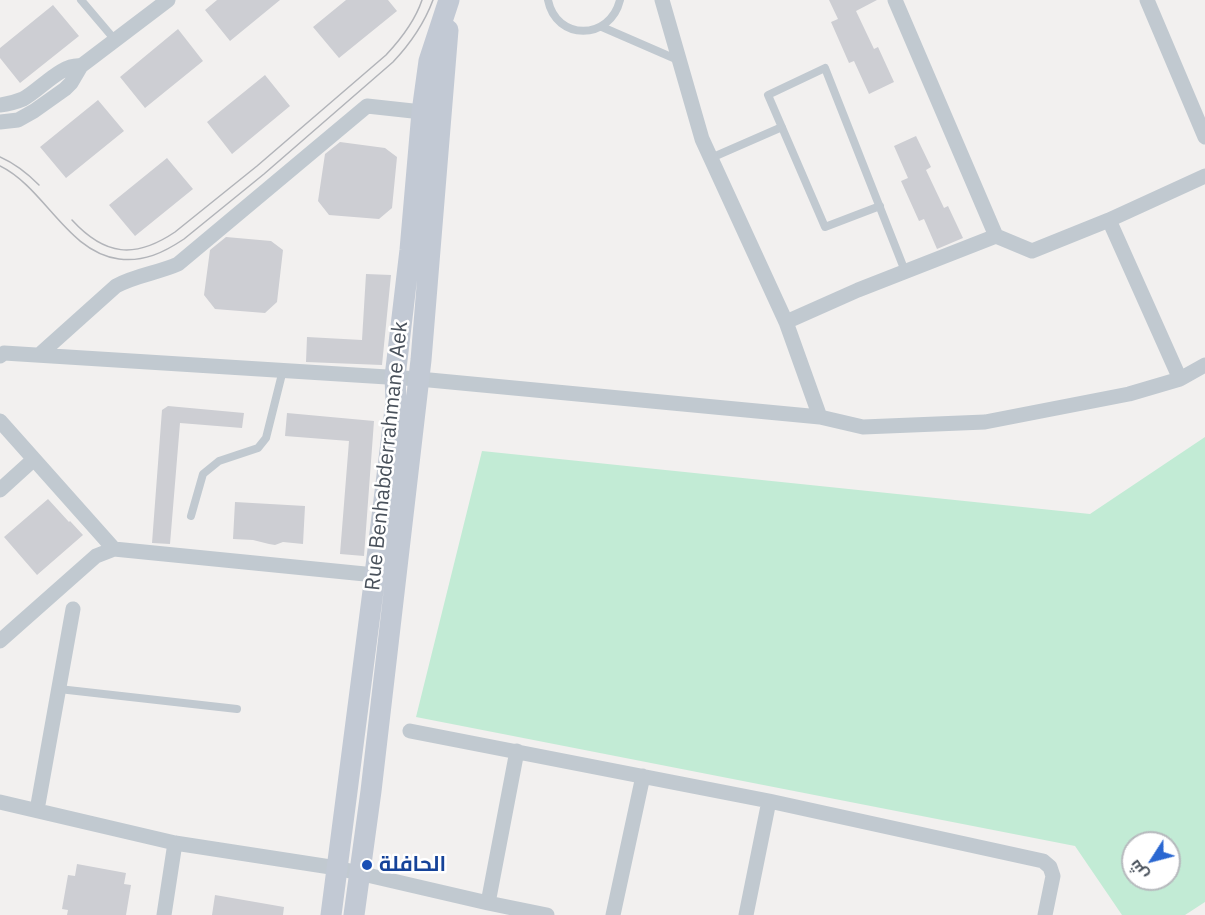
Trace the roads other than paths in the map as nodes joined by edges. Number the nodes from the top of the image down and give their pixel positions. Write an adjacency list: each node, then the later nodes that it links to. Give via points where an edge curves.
1 (81, 0): 10 (lane)
2 (168, 0): 10 (street)
3 (450, 0): 14 (main road, Rue Benhabderrahmane Aek, via 429,61); 30 (main road, Rue Benhabderrahmane Aek)
4 (548, 0): 9 (lane, via 556,18 566,26 578,31)
5 (620, 0): 9 (lane, via 612,19)
6 (662, 0): 11 (street)
7 (895, 0): 22 (street)
8 (1147, 0): 17 (street)
9 (602, 27): 11 (lane)
10 (115, 40): 12 (street)
11 (679, 60): 18 (street)
12 (81, 66): 13 (street, via 68,68 22,100); 15 (street, via 65,89 34,111 18,120)
13 (0, 105)
14 (422, 112): 25 (street, via 367,106 177,264 117,286); 29 (main road, Rue Benhabderrahmane Aek)
15 (0, 122)
16 (782, 126): 18 (lane); 20 (lane, via 825,227); 20 (lane, via 768,95 825,68)
17 (1205, 136)
18 (711, 158): 24 (street)
19 (1205, 176): 21 (street)
20 (880, 206): 23 (lane)
21 (1109, 220): 22 (street, via 1032,251); 31 (street)
22 (996, 236): 23 (street)
23 (905, 271): 24 (street)
24 (786, 322): 32 (street)
25 (39, 355): 26 (street); 28 (street)
26 (0, 356)
27 (1205, 365): 31 (street)
28 (283, 370): 29 (street); 36 (lane, via 266,438 258,448 219,460 203,474)
29 (395, 377): 30 (street); 38 (main road, Rue Benhabderrahmane Aek, via 396,401)
30 (419, 379): 32 (street); 51 (main road, Rue Benhabderrahmane Aek)
31 (1180, 379): 32 (street, via 1129,394 985,422 863,427)
32 (820, 417)
33 (0, 421): 34 (street)
34 (33, 460): 35 (street); 37 (street)
35 (0, 490)
36 (191, 516)
37 (114, 549): 38 (street); 40 (street, via 96,556)
38 (375, 575): 50 (main road, Rue Benhabderrahmane Aek)
39 (73, 609): 41 (street)
40 (0, 641)
41 (59, 689): 42 (lane); 48 (street)
42 (237, 709)
43 (410, 730): 44 (street)
44 (517, 751): 45 (street); 52 (street)
45 (643, 776): 46 (street); 57 (street)
46 (769, 801): 58 (street); 59 (street, via 1043,861 1053,876)
47 (0, 802): 48 (street)
48 (37, 810): 49 (street)
49 (176, 843): 50 (street); 53 (street)
50 (337, 868): 51 (street); 54 (main road, Rue Benhabderrahmane Aek)
51 (359, 874): 52 (street); 55 (main road, Rue Benhabderrahmane Aek)
52 (488, 903): 56 (street)
53 (164, 915)
54 (331, 915)
55 (354, 915)
56 (547, 915)
57 (614, 915)
58 (746, 915)
59 (1046, 915)

